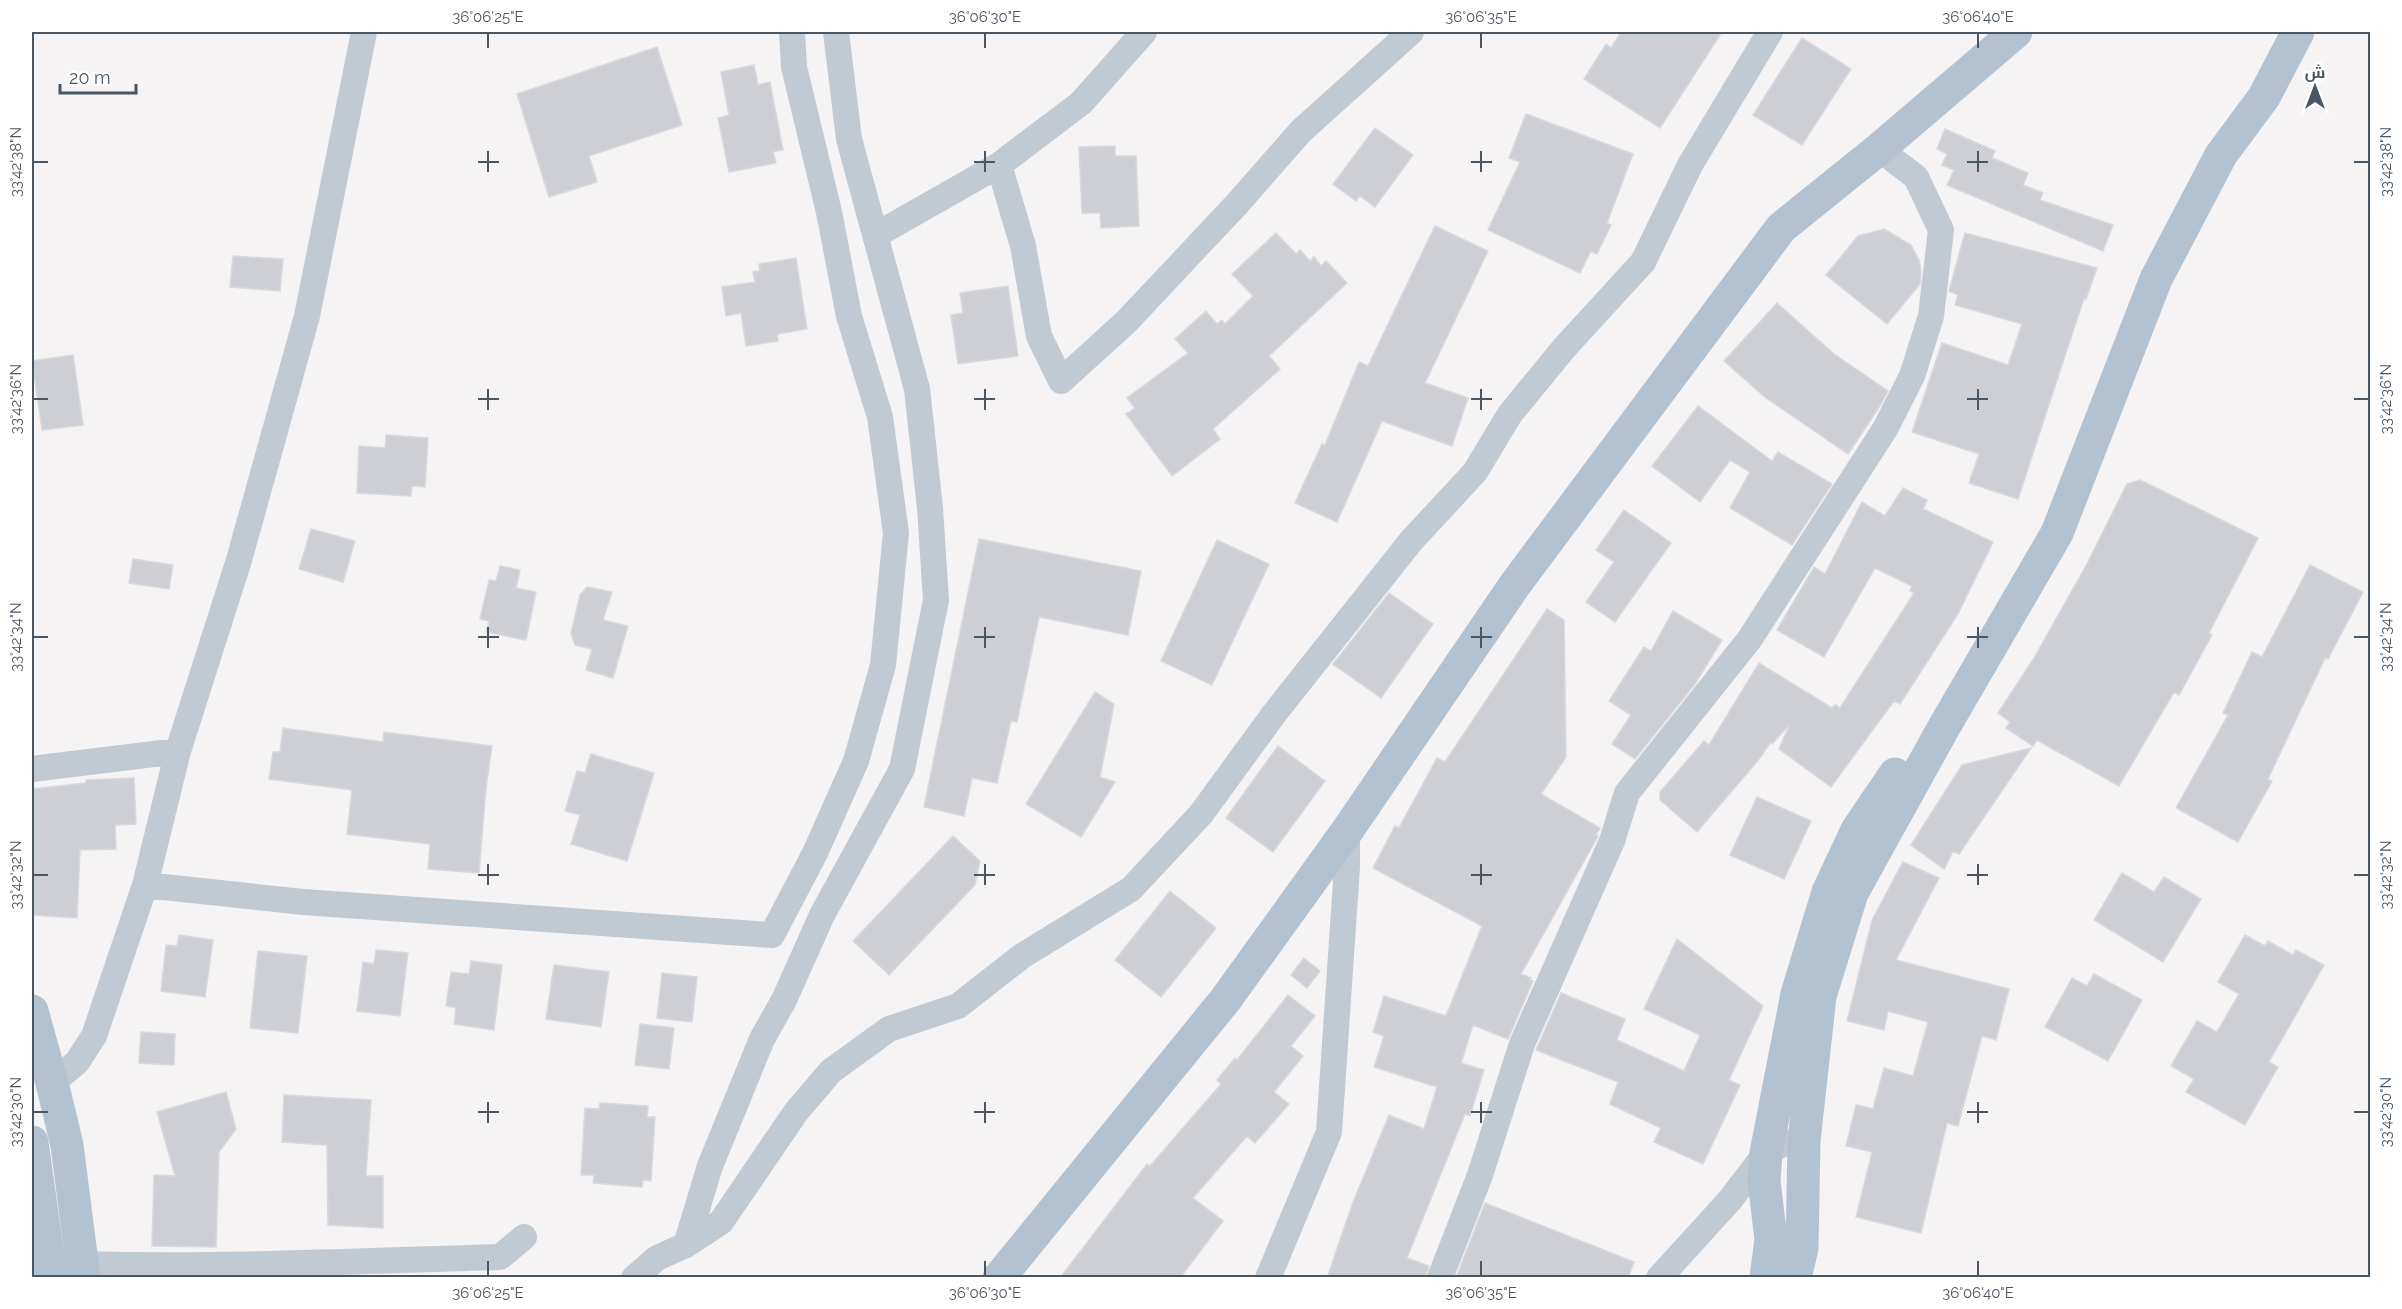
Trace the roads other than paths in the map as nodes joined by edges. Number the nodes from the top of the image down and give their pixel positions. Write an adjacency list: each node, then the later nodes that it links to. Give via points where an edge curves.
1 (364, 32): 13 (street, via 307,316 239,560)
2 (792, 32): 16 (street, via 794,67 849,316 880,417 896,533 883,665 856,761 772,935 303,902)
3 (836, 32): 11 (street, via 849,139)
4 (1144, 32): 10 (street, via 1081,104)
5 (1411, 32): 10 (street, via 1301,131 1126,322 1061,381 1039,336 1023,246)
6 (1770, 32): 27 (street, via 1690,165 1642,262 1510,414 1474,472 1410,542 1274,714 1201,814 1131,889 1022,956 958,1006 889,1029 831,1071 796,1112 721,1222)
7 (2016, 32): 9 (main road)
8 (2298, 32): 12 (main road, via 2264,97 2221,155 2156,279 2056,532)
9 (1879, 149): 15 (main road, via 1781,228 1514,586); 33 (street, via 1916,177 1941,230 1931,316 1912,376 1885,429 1749,640 1627,794 1612,841 1522,1044)
10 (999, 165): 11 (street)
11 (876, 235): 27 (street, via 917,389 936,600 902,769 822,915 762,1039 710,1166)
12 (1988, 651): 19 (main road, via 1852,893 1820,996); 22 (main road, via 1951,693 1857,830 1828,892 1797,994)
13 (178, 751): 14 (street); 16 (street)
14 (32, 768)
15 (1347, 831): 31 (main road, via 1226,999); 32 (street, via 1329,1132)
16 (145, 885): 18 (street, via 94,1036 77,1062)
17 (32, 1011): 18 (main road)
18 (52, 1083): 20 (main road)
19 (1804, 1141): 22 (street, via 1785,1143); 23 (main road)
20 (67, 1145): 21 (street); 28 (main road)
21 (32, 1148): 29 (main road)
22 (1766, 1153): 24 (street); 25 (main road)
23 (1804, 1196): 25 (street); 36 (main road, via 1802,1248)
24 (1730, 1200): 25 (street); 34 (street)
25 (1767, 1202): 35 (main road, via 1770,1239)
26 (524, 1238): 28 (street, via 500,1257 134,1265)
27 (686, 1245): 30 (street, via 657,1258)
28 (83, 1271)
29 (51, 1278)
30 (634, 1278)
31 (999, 1278)
32 (1268, 1278)
33 (1440, 1278)
34 (1659, 1278)
35 (1766, 1278)
36 (1795, 1278)

